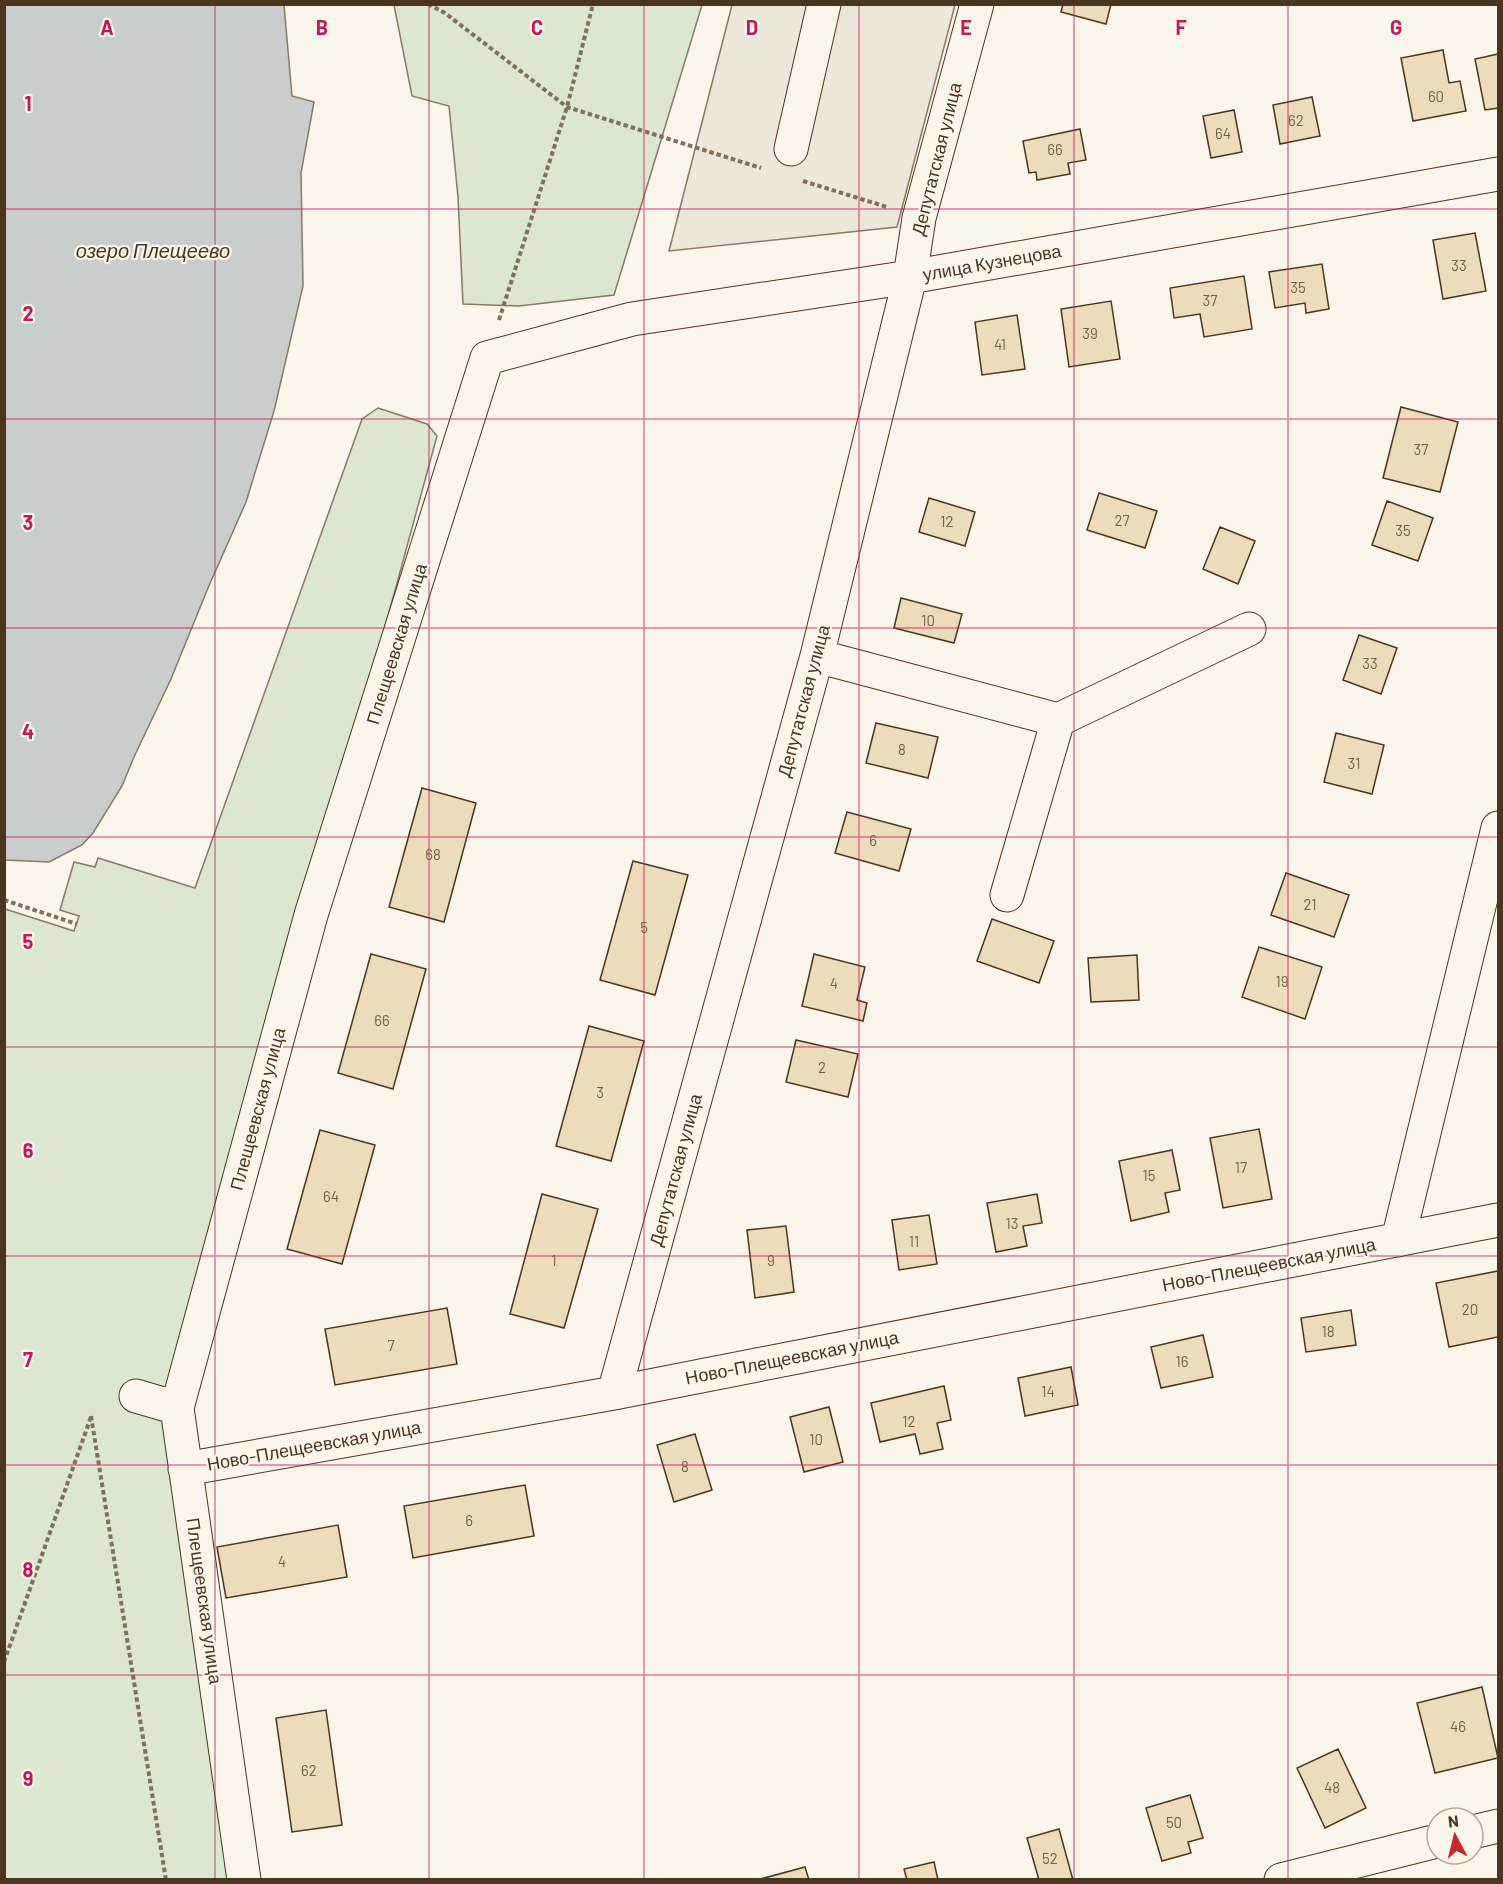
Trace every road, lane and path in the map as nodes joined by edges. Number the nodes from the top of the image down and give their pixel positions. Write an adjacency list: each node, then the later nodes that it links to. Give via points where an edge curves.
1 (428, 4): 5 (path)
2 (593, 4): 5 (path)
3 (824, 4): 6 (street)
4 (977, 4): 8 (street, Депутатская улица)
5 (567, 107): 6 (path); 10 (path)
6 (785, 166): 8 (path)
7 (1498, 174): 9 (street, улица Кузнецова)
8 (919, 218): 9 (street, Депутатская улица)
9 (910, 277): 10 (street, улица Кузнецова, via 632,319); 12 (street, Депутатская улица)
10 (487, 358): 22 (street, Плещеевская улица, via 311,915)
11 (1249, 629): 13 (street)
12 (817, 656): 13 (street); 20 (street, Депутатская улица)
13 (1058, 720): 15 (street)
14 (1498, 828): 19 (street, Ново-Плещеевская улица)
15 (1007, 895)
16 (4, 900): 17 (path)
17 (76, 924)
18 (1498, 1220): 19 (street, Ново-Плещеевская улица)
19 (1398, 1240): 20 (street, Ново-Плещеевская улица)
20 (614, 1393): 23 (street, Ново-Плещеевская улица)
21 (136, 1396): 22 (street)
22 (177, 1408): 23 (street, Плещеевская улица)
23 (185, 1469): 27 (street, Плещеевская улица)
24 (4, 1662): 26 (path, via 91,1416)
25 (1425, 1844): 28 (street)
26 (166, 1880)
27 (244, 1880)
28 (1281, 1880)

